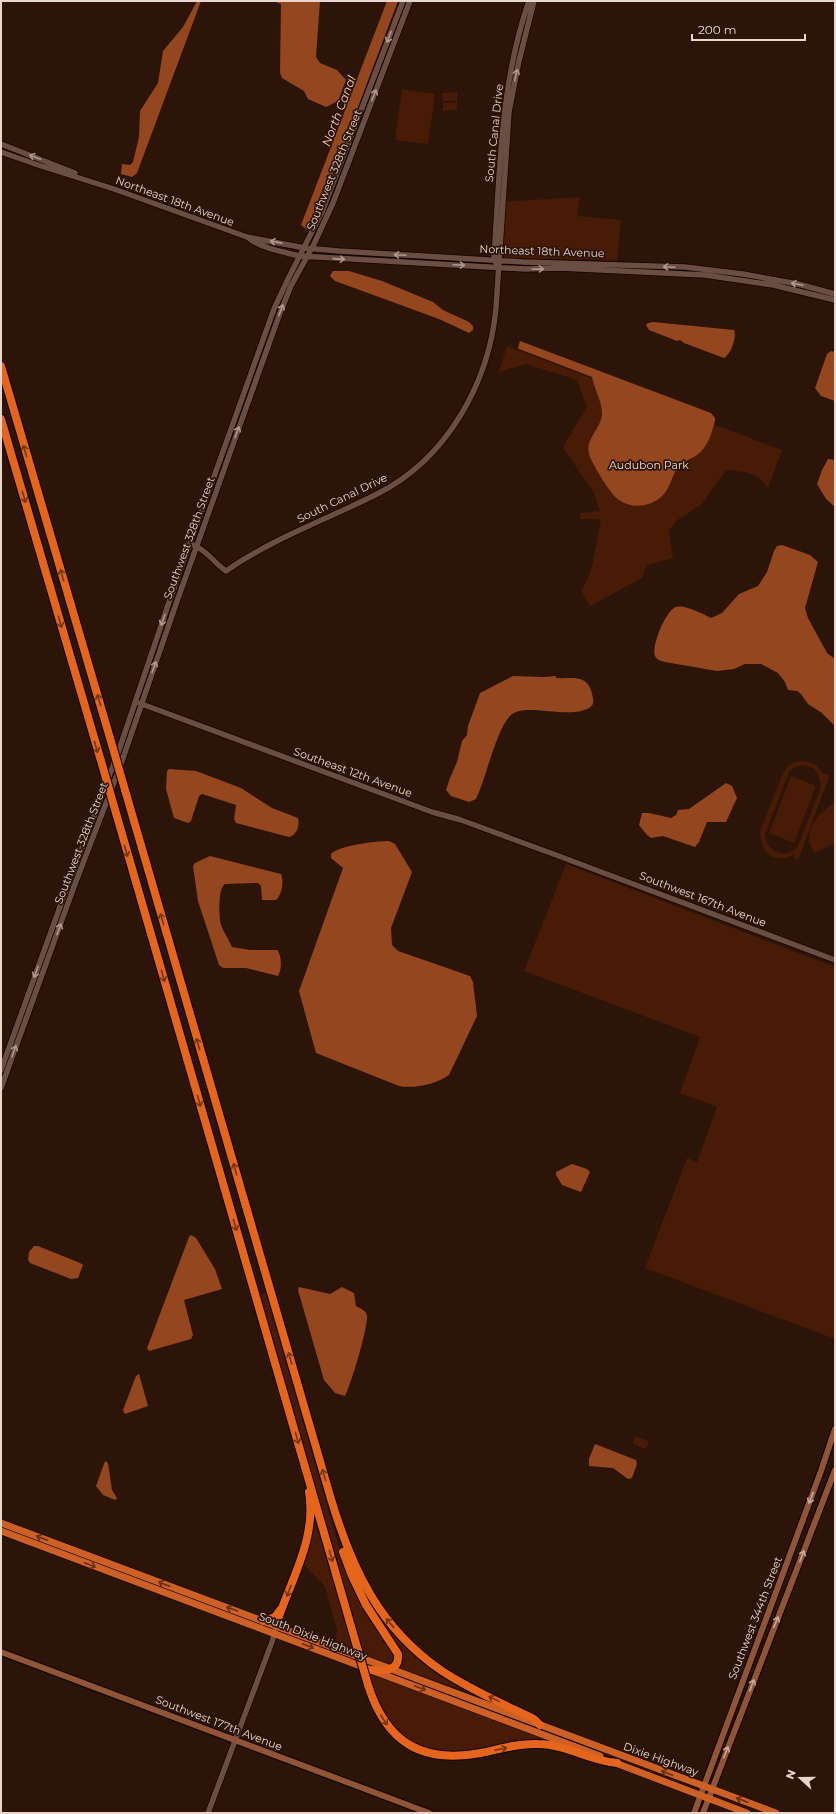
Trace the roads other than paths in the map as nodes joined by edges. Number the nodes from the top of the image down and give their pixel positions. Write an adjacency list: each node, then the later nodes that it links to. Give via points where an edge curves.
1 (403, 1): 5 (street, Southwest 328th Street, one-way to 5)
2 (410, 1): 7 (street, Southwest 328th Street, one-way to 2)
3 (529, 1): 19 (street, South Canal Drive, via 504,108)
4 (534, 1): 19 (street, South Canal Drive, one-way to 4, via 509,112)
5 (350, 142): 7 (street); 12 (street, Southwest 328th Street)
6 (1, 144): 9 (street, Northeast 18th Avenue, one-way to 6)
7 (354, 147): 13 (street, Southwest 328th Street, via 333,203)
8 (1, 152): 9 (street, Northeast 18th Avenue)
9 (97, 183): 10 (street, Northeast 18th Avenue)
10 (247, 237): 11 (street, Northeast 18th Avenue, one-way to 10); 14 (street, Northeast 18th Avenue)
11 (289, 244): 12 (street, Northeast 18th Avenue); 14 (street)
12 (305, 248): 13 (street, Northeast 18th Avenue); 16 (street, Southwest 328th Street)
13 (312, 248): 15 (street, Northeast 18th Avenue); 17 (street, Southwest 328th Street)
14 (287, 253): 16 (street, Northeast 18th Avenue)
15 (374, 253): 18 (street, Northeast 18th Avenue, one-way to 15); 20 (street)
16 (300, 256): 17 (street, Northeast 18th Avenue); 27 (street, Southwest 328th Street, via 274,309)
17 (307, 256): 20 (street, Northeast 18th Avenue, one-way to 20); 27 (street, Southwest 328th Street, one-way to 17, via 280,313)
18 (427, 256): 19 (street, Northeast 18th Avenue); 21 (street)
19 (497, 260): 22 (street, South Canal Drive); 23 (street, Northeast 18th Avenue, one-way to 19, via 743,274 685,268)
20 (382, 262): 21 (street, Northeast 18th Avenue)
21 (420, 264): 22 (street, Northeast 18th Avenue, one-way to 22)
22 (499, 268): 24 (street, Northeast 18th Avenue, one-way to 24, via 672,273 741,279); 27 (street, South Canal Drive, via 495,325 476,387 451,429 432,452 410,472 381,492 273,542 226,571 205,550)
23 (835, 294)
24 (835, 300)
25 (1, 366): 36 (highway, one-way to 25, bridge)
26 (1, 419): 35 (highway, one-way to 35, bridge)
27 (193, 545): 28 (street, Southwest 328th Street)
28 (139, 703): 29 (street, Southeast 12th Avenue, via 432,812); 31 (street, Southwest 328th Street, one-way to 31); 32 (street, Southwest 328th Street, one-way to 28, via 120,767)
29 (564, 858): 30 (street, Southwest 167th Avenue)
30 (835, 960)
31 (1, 1070)
32 (1, 1088)
33 (835, 1429): 43 (main road, Southwest 344th Street, one-way to 43)
34 (835, 1470): 44 (main road, Southwest 344th Street, one-way to 34)
35 (308, 1477): 39 (highway, one-way to 39, via 311,1510 308,1537); 49 (highway, one-way to 49, bridge, via 368,1684 377,1709 393,1732 426,1753 446,1756 538,1744 556,1746)
36 (335, 1513): 45 (highway, via 338,1536 354,1581 397,1651 398,1661); 47 (highway, one-way to 36, via 534,1718 484,1695 448,1674 404,1639 381,1613 366,1589 348,1552)
37 (1, 1523): 40 (highway, South Dixie Highway, one-way to 37)
38 (1, 1531): 41 (highway, South Dixie Highway, one-way to 41)
39 (283, 1606): 40 (highway, via 275,1617); 41 (highway)
40 (264, 1621): 41 (highway, South Dixie Highway)
41 (275, 1629): 45 (highway, South Dixie Highway); 46 (highway, South Dixie Highway, one-way to 46); 48 (street)
42 (1, 1652): 48 (main road, Southwest 177th Avenue)
43 (752, 1655): 44 (main road); 50 (main road, Southwest 344th Street)
44 (762, 1658): 51 (main road, Southwest 344th Street, one-way to 44)
45 (391, 1669): 46 (highway); 47 (highway, South Dixie Highway)
46 (370, 1670): 49 (highway, South Dixie Highway, one-way to 49)
47 (540, 1725): 50 (highway, Dixie Highway, one-way to 47)
48 (235, 1740): 54 (street); 55 (main road, Southwest 177th Avenue)
49 (617, 1763): 52 (highway, Dixie Highway)
50 (704, 1786): 51 (highway, Dixie Highway); 52 (main road, Southwest 344th Street)
51 (712, 1789): 53 (main road, Southwest 344th Street); 59 (highway, Dixie Highway, one-way to 51)
52 (700, 1796): 53 (highway, Dixie Highway); 56 (main road, Southwest 344th Street)
53 (709, 1798): 57 (main road, Southwest 344th Street); 58 (highway, Dixie Highway)
54 (208, 1813)
55 (429, 1813)
56 (694, 1813)
57 (703, 1813)
58 (748, 1813)
59 (776, 1813)

